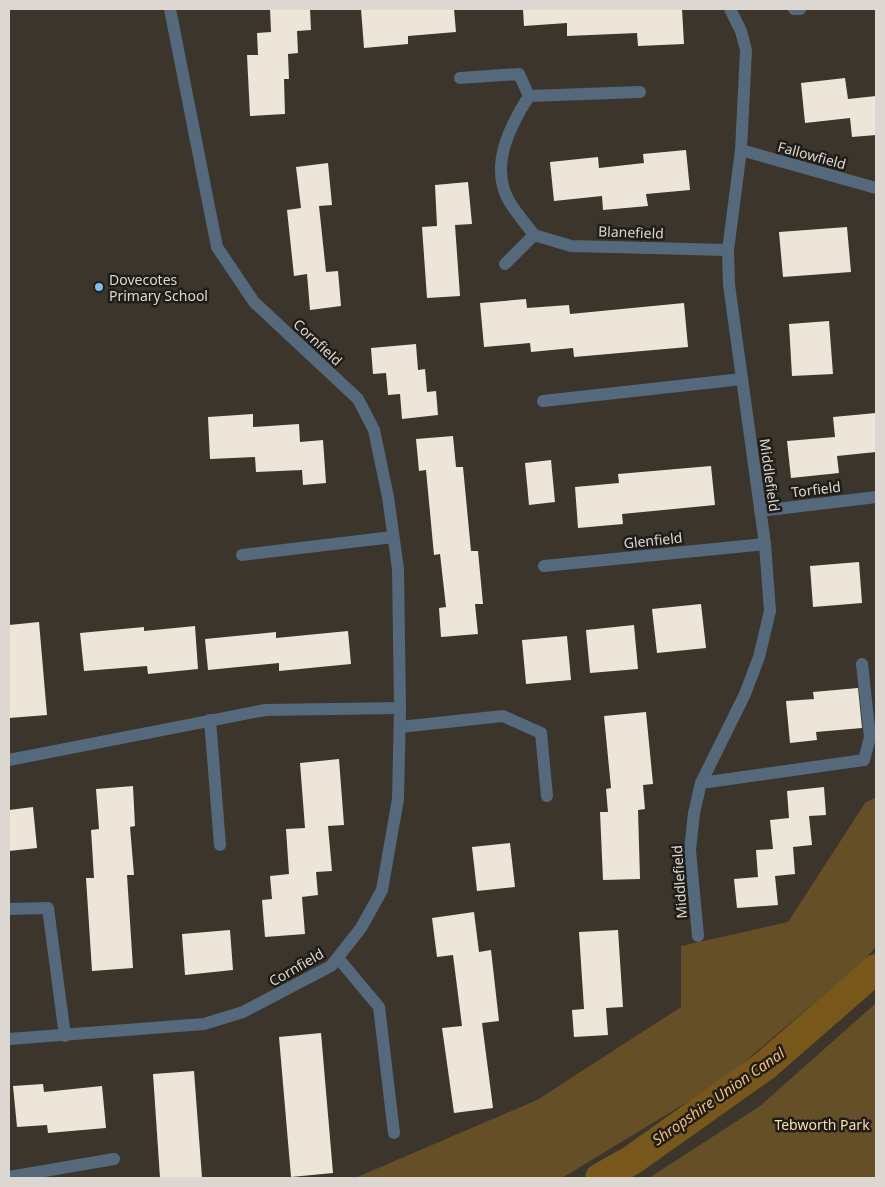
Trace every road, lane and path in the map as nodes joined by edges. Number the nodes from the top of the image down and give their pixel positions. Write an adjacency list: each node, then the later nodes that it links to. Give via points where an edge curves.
1 (170, 9): 15 (street, Cornfield, via 217,247 254,302 358,399 374,430)
2 (730, 9): 6 (street, Middlefield, via 746,50)
3 (460, 78): 5 (street, via 519,74)
4 (640, 92): 5 (street)
5 (529, 96): 8 (street, via 512,124 502,155 502,180 508,200)
6 (741, 150): 7 (street, Fallowfield); 9 (street, Middlefield)
7 (876, 188)
8 (534, 235): 9 (street, Blanefield, via 571,246); 10 (street)
9 (728, 250): 11 (street, Middlefield, via 729,286)
10 (505, 264)
11 (742, 379): 12 (street); 14 (street, Middlefield)
12 (543, 402)
13 (876, 497): 14 (street, Torfield)
14 (760, 511): 16 (street, Middlefield)
15 (393, 537): 17 (street); 20 (street, Cornfield, via 398,569)
16 (765, 544): 18 (street, Glenfield); 24 (street, Middlefield, via 770,611 759,657 745,694)
17 (242, 555)
18 (544, 566)
19 (862, 664): 24 (street, via 870,737 864,760)
20 (400, 708): 21 (street, via 265,710); 22 (street, Cornfield)
21 (210, 720): 23 (street); 26 (street)
22 (400, 728): 25 (street, via 503,716 541,734); 29 (street, Cornfield, via 398,799 382,890 361,928)
23 (9, 760)
24 (701, 783): 28 (street, Middlefield, via 690,850)
25 (547, 796)
26 (220, 845)
27 (9, 909): 30 (street, via 48,908)
28 (698, 936)
29 (338, 958): 30 (street, Cornfield, via 331,966 292,988 243,1012 204,1024); 32 (street, via 379,1007)
30 (65, 1036): 31 (street, Cornfield)
31 (9, 1040)
32 (394, 1133)
33 (114, 1159): 34 (street)
34 (9, 1177)

